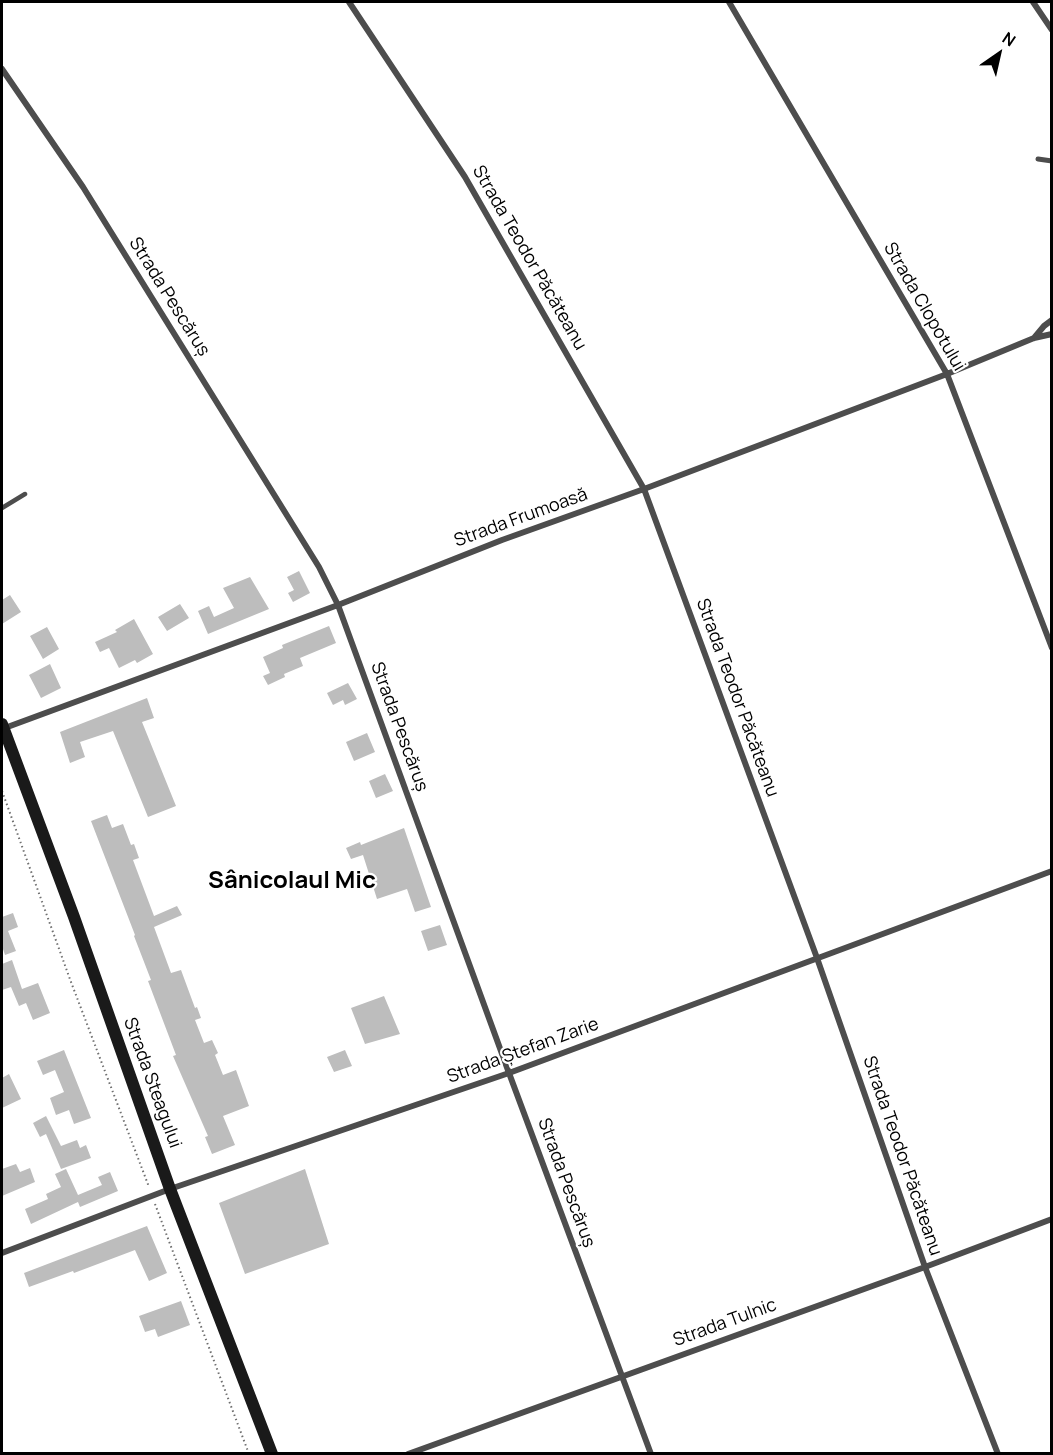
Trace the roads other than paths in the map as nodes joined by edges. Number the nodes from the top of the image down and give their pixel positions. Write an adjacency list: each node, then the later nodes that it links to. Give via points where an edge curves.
1 (349, 2): 12 (street, Strada Teodor Păcăteanu, via 465,177)
2 (729, 2): 11 (street, Strada Clopotului)
3 (1033, 2): 4 (street)
4 (1052, 30)
5 (2, 69): 15 (street, Strada Pescăruș, via 83,187 319,567)
6 (1038, 159): 7 (street)
7 (1052, 161)
8 (1052, 320): 10 (street)
9 (1052, 334): 10 (street, Strada Frumoasă)
10 (1034, 338): 11 (street, Strada Frumoasă)
11 (947, 374): 12 (street, Strada Frumoasă); 16 (street, Strada Clopotului)
12 (644, 489): 15 (street, Strada Frumoasă); 19 (street, Strada Teodor Păcăteanu)
13 (25, 494): 14 (lane)
14 (2, 508)
15 (338, 605): 17 (street, Strada Frumoasă); 20 (street, Strada Pescăruș)
16 (1052, 648)
17 (2, 727): 21 (main road, Strada Steagului)
18 (1052, 871): 19 (street, Strada Ștefan Zarie)
19 (817, 958): 20 (street, Strada Ștefan Zarie); 24 (street, Strada Teodor Păcăteanu)
20 (509, 1073): 21 (street, Strada Ștefan Zarie); 25 (street, Strada Pescăruș)
21 (170, 1190): 23 (street, Strada Ștefan Zarie); 26 (main road, Strada Steagului)
22 (1052, 1219): 24 (street, Strada Tulnic)
23 (2, 1253)
24 (926, 1266): 25 (street, Strada Tulnic); 29 (street, Strada Teodor Păcăteanu)
25 (622, 1376): 27 (street, Strada Tulnic); 28 (street, Strada Pescăruș)
26 (272, 1454)
27 (408, 1454)
28 (651, 1454)
29 (998, 1454)

